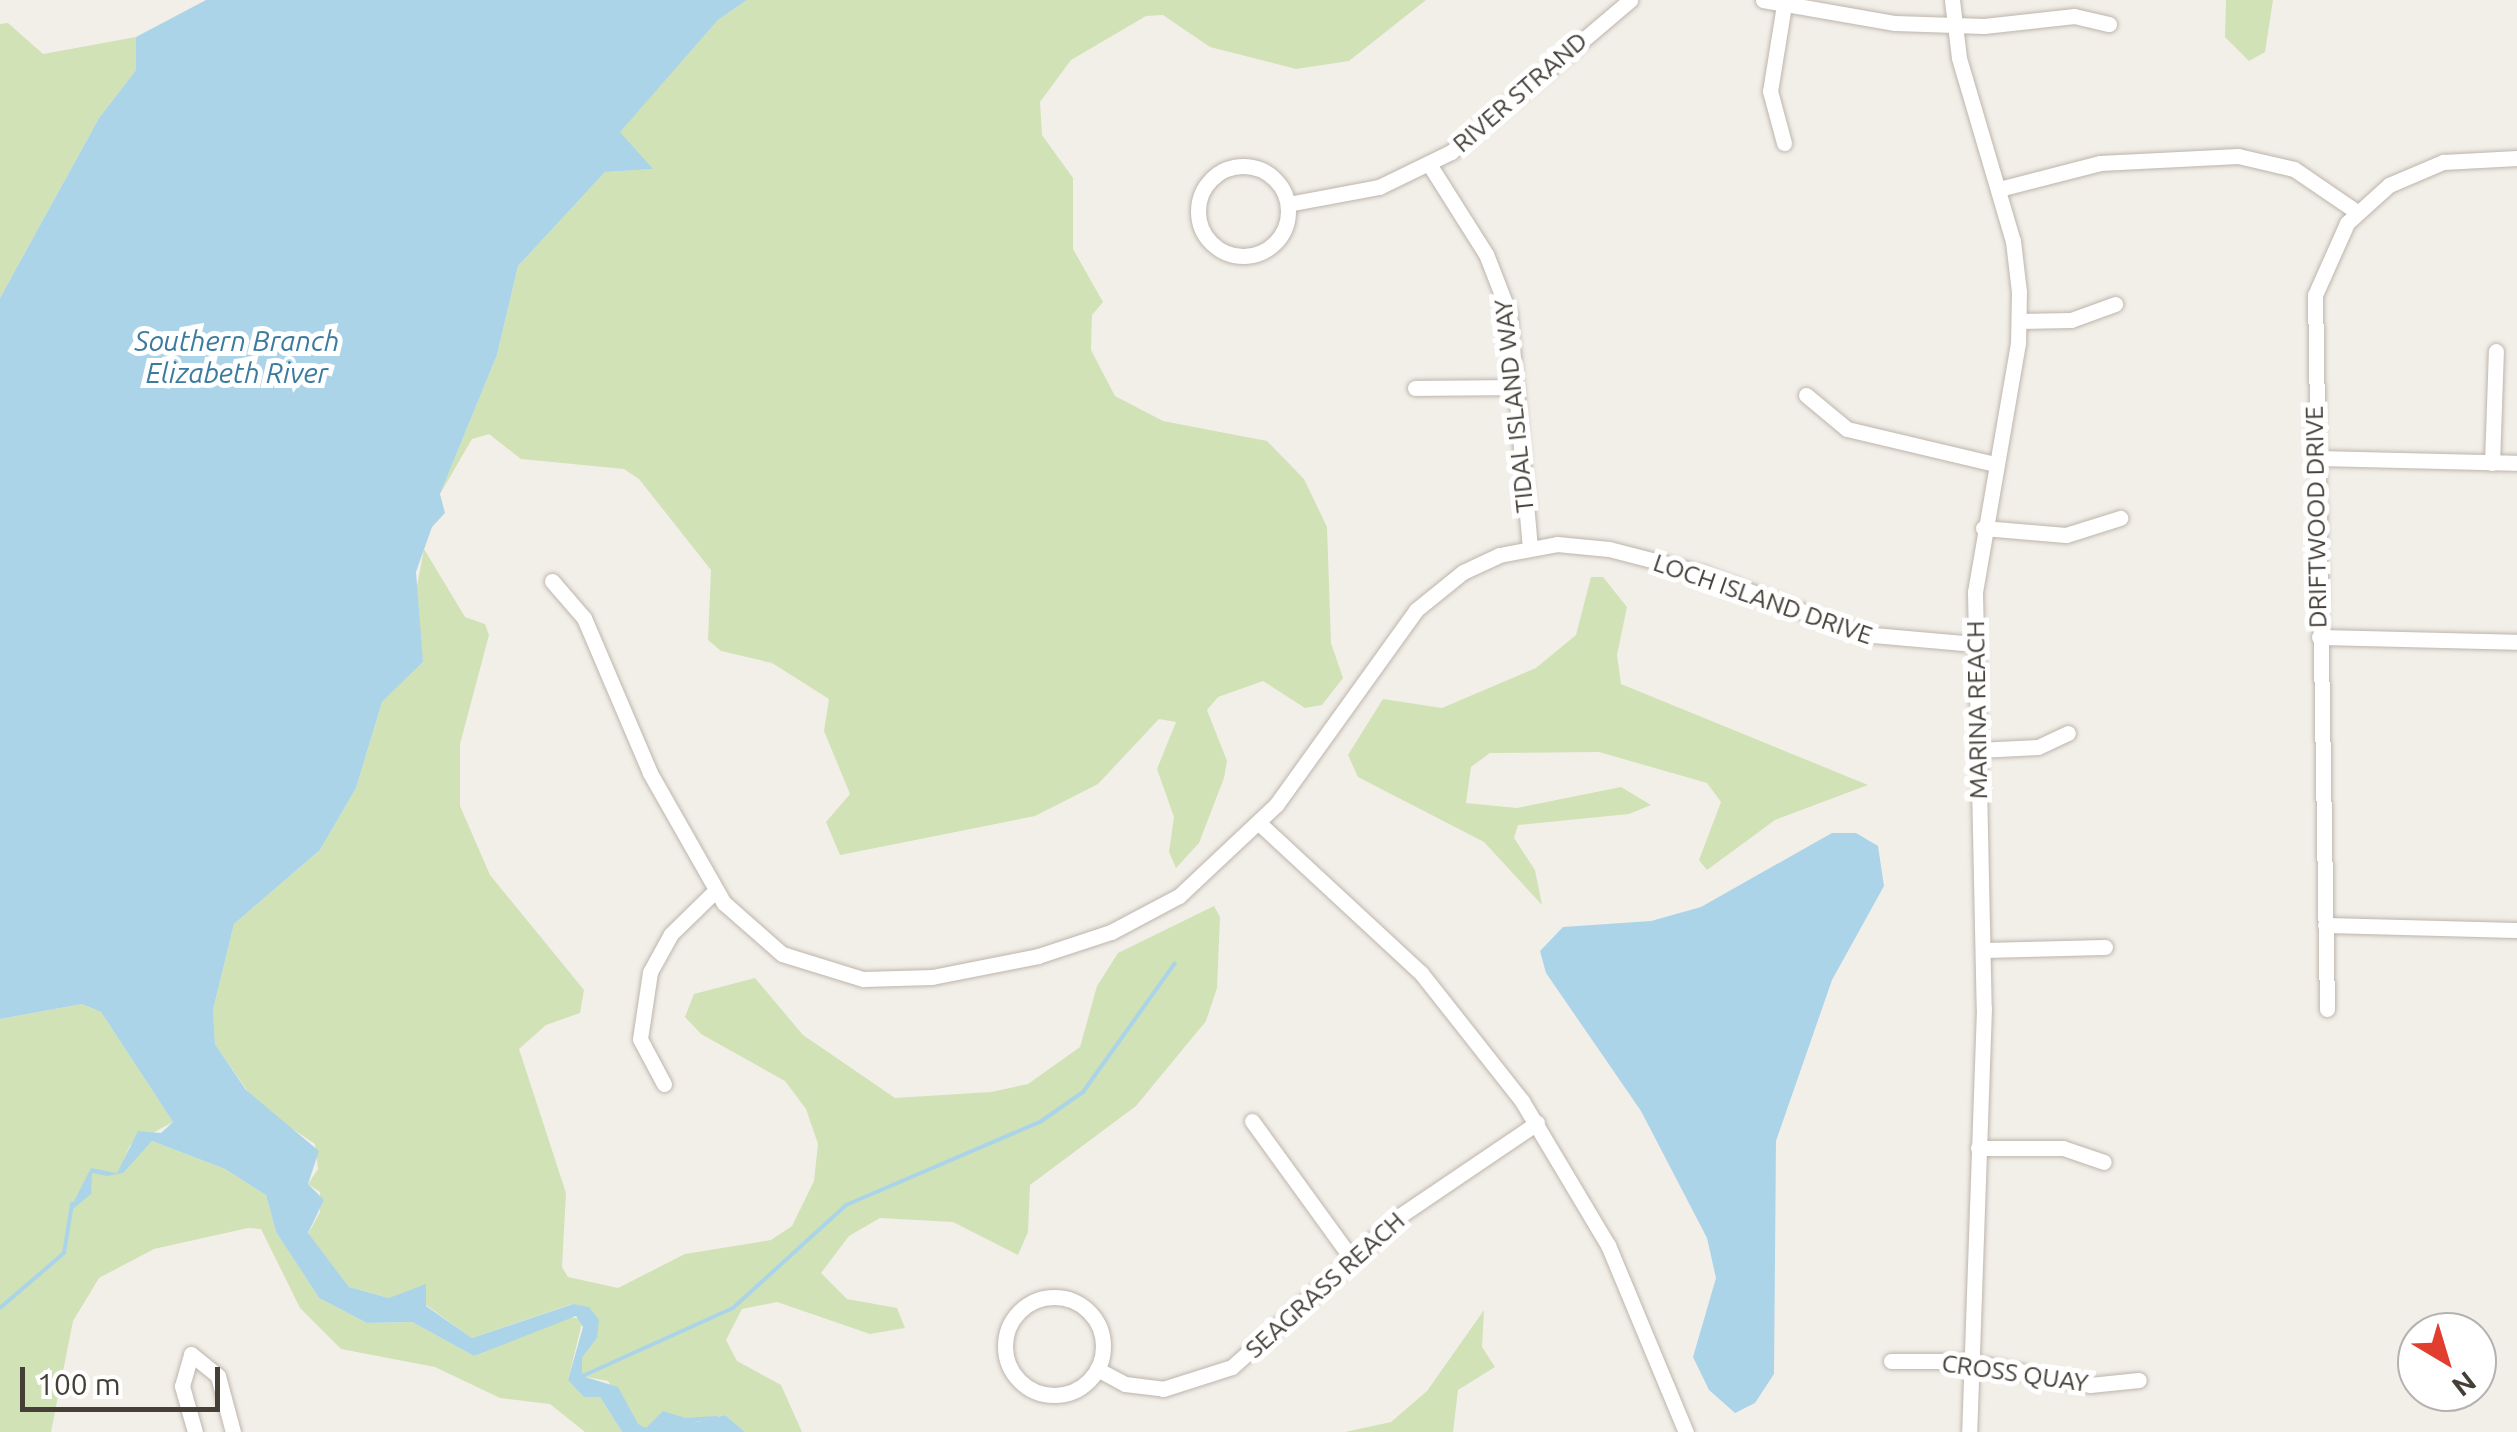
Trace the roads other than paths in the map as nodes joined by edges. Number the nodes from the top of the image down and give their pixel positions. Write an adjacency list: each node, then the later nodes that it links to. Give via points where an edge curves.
1 (1630, 0): 9 (street, RIVER STRAND, via 1467,142)
2 (1763, 0): 4 (street)
3 (1952, 0): 6 (street, MARINA REACH)
4 (1784, 5): 6 (street); 7 (street, via 1770,91)
5 (2109, 24): 6 (street, via 2074,16)
6 (1955, 26): 10 (street, MARINA REACH)
7 (1784, 144)
8 (2517, 158): 12 (street, DRIFTWOOD DRIVE, via 2425,167)
9 (1429, 164): 11 (street, RIVER STRAND, via 1379,187); 17 (street, TIDAL ISLAND WAY, via 1497,276 1509,313)
10 (1999, 189): 12 (street, via 2100,163 2238,156 2294,169); 14 (street, MARINA REACH)
11 (1288, 204): 11 (street, via 1270,175 1236,166 1206,184 1197,218 1216,248 1249,256 1280,239)
12 (2356, 212): 19 (street, DRIFTWOOD DRIVE, via 2326,259 2315,295)
13 (2116, 304): 14 (street, via 2071,320)
14 (2019, 321): 21 (street, MARINA REACH)
15 (2496, 352): 20 (street)
16 (1415, 388): 17 (street)
17 (1513, 388): 25 (street, TIDAL ISLAND WAY)
18 (1806, 395): 21 (street, via 1847,429)
19 (2315, 458): 20 (street); 27 (street, DRIFTWOOD DRIVE)
20 (2492, 463): 22 (street)
21 (1995, 464): 24 (street, MARINA REACH)
22 (2517, 464)
23 (2120, 518): 24 (street, via 2066,534)
24 (1983, 528): 29 (street, MARINA REACH)
25 (1530, 548): 29 (street, LOCH ISLAND DRIVE, via 1609,550 1702,573 1882,639); 32 (street, LOCH ISLAND DRIVE, via 1463,572 1416,610)
26 (552, 581): 33 (street, LOCH ISLAND DRIVE, via 584,618 650,773)
27 (2319, 637): 28 (street); 34 (street, DRIFTWOOD DRIVE)
28 (2517, 642)
29 (1976, 644): 31 (street, MARINA REACH)
30 (2068, 733): 31 (street, via 2038,747)
31 (1978, 750): 37 (street, MARINA REACH)
32 (1259, 823): 33 (street, LOCH ISLAND DRIVE, via 1211,872 1126,925 1038,956 932,976 862,979 812,968 764,943); 41 (street, via 1421,973)
33 (716, 892): 39 (street, via 671,934 650,972 640,1039)
34 (2325, 925): 35 (street); 38 (street, DRIFTWOOD DRIVE)
35 (2517, 930)
36 (2105, 947): 37 (street)
37 (1982, 950): 42 (street, MARINA REACH)
38 (2327, 1010)
39 (664, 1084)
40 (1252, 1122): 44 (street)
41 (1537, 1123): 44 (street, SEAGRASS REACH); 51 (street, via 1608,1245)
42 (1978, 1148): 43 (street, via 2063,1148); 46 (street, MARINA REACH)
43 (2104, 1162)
44 (1351, 1258): 47 (street, SEAGRASS REACH, via 1214,1377 1142,1388)
45 (1891, 1361): 46 (street, CROSS QUAY)
46 (1967, 1361): 48 (street, CROSS QUAY, via 2090,1385); 52 (street, MARINA REACH)
47 (1098, 1368): 47 (street, via 1098,1323 1076,1301 1030,1302 1008,1325 1012,1374 1040,1393 1073,1391)
48 (2139, 1380)
49 (195, 1432): 50 (street, via 182,1386 191,1354 218,1376)
50 (233, 1432)
51 (1686, 1432)
52 (1969, 1432)

